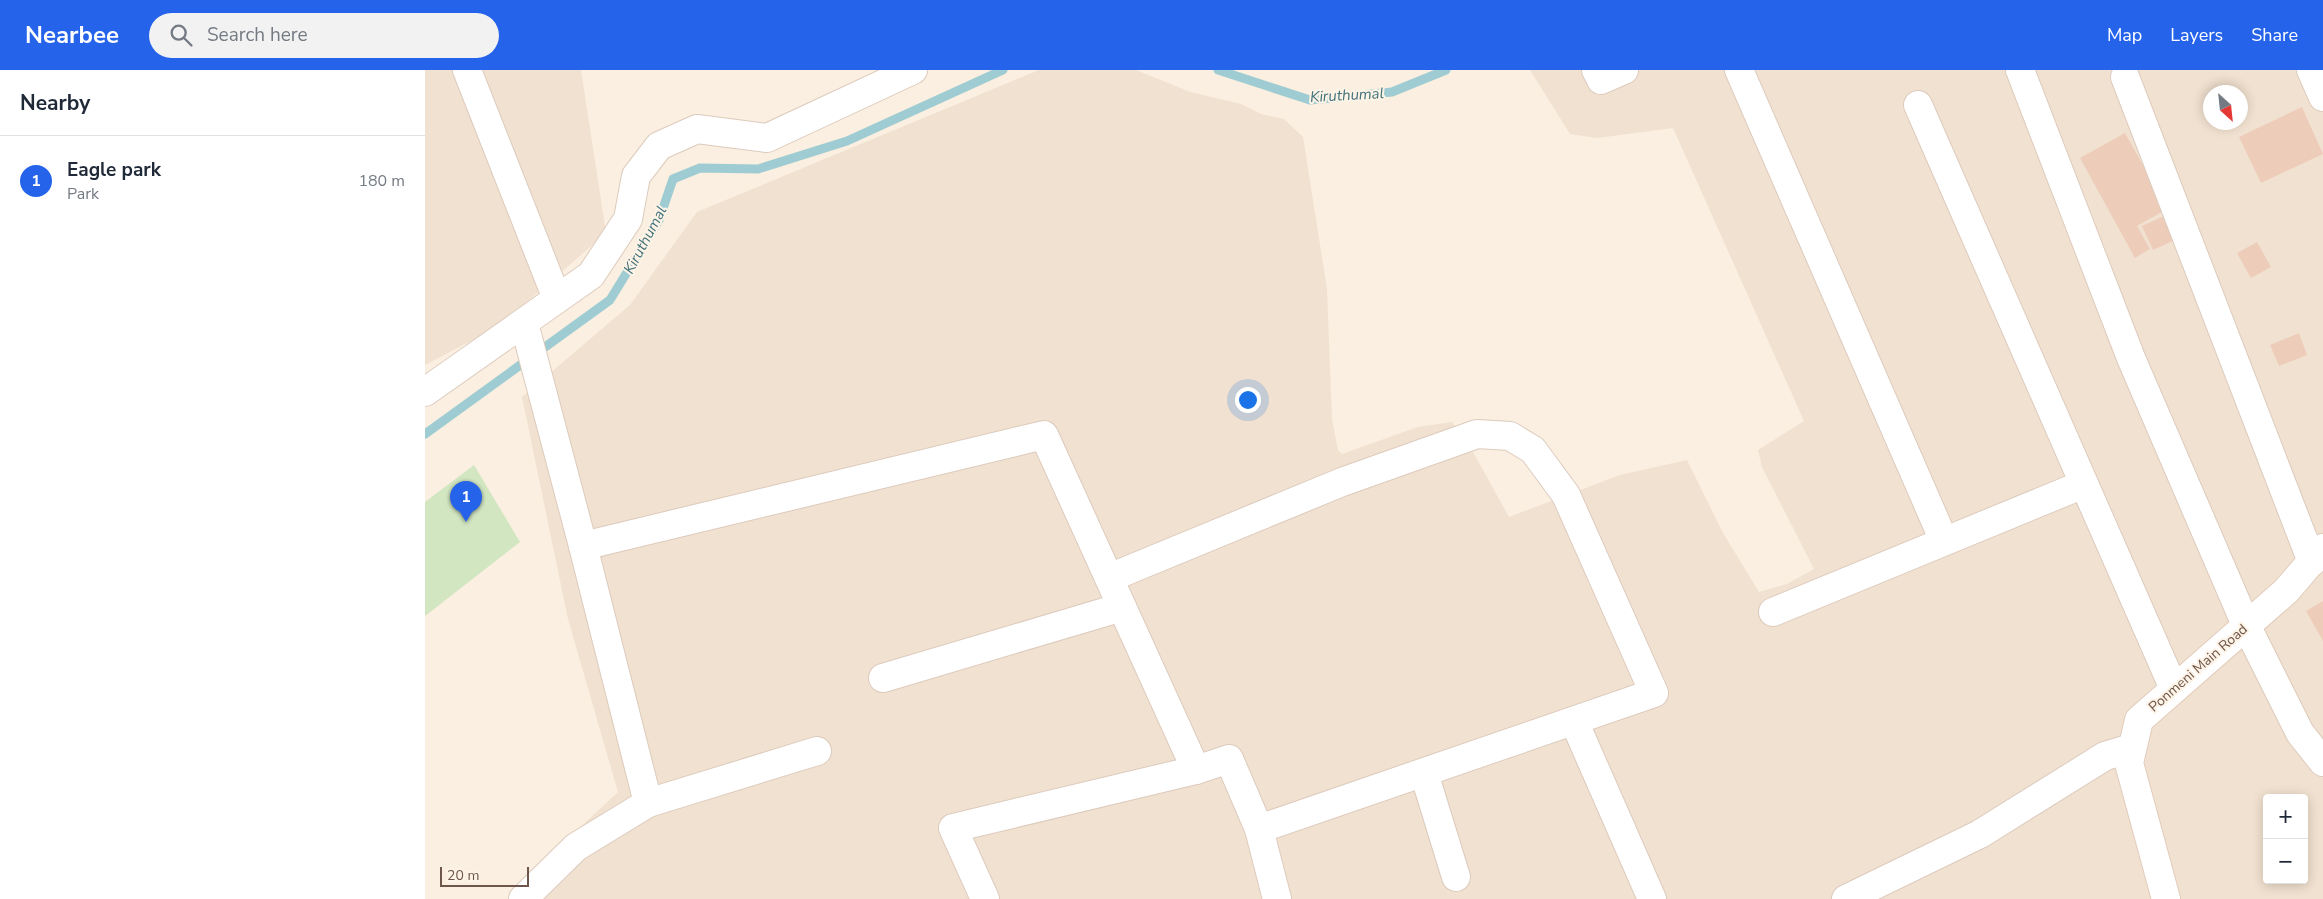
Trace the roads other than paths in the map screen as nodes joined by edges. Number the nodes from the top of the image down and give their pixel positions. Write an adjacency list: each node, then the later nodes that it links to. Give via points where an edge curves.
1 (467, 70): 11 (street)
2 (913, 70): 11 (street, via 767,138 697,129 659,146 637,176 627,219 591,275)
3 (1596, 70): 4 (street, via 1601,80)
4 (1624, 70)
5 (1739, 70): 15 (street)
6 (2020, 70): 21 (street, via 2131,358)
7 (2311, 70): 9 (street)
8 (2125, 76): 17 (street)
9 (2323, 97)
10 (1918, 105): 14 (street)
11 (557, 299): 12 (street)
12 (524, 323): 13 (street); 16 (street)
13 (425, 392)
14 (2084, 484): 15 (street); 23 (street)
15 (1944, 541): 20 (street)
16 (583, 546): 18 (street, via 1044,434); 30 (street)
17 (2317, 555): 21 (street, Ponmeni Main Road, via 2286,591)
18 (1109, 578): 19 (street); 24 (street, via 1342,482 1459,440 1477,434 1510,436 1533,450 1566,495 1654,693)
19 (1122, 607): 22 (street); 28 (street)
20 (1773, 612)
21 (2246, 626): 23 (street, Ponmeni Main Road); 27 (street, via 2300,733)
22 (883, 678)
23 (2175, 689): 25 (street, Ponmeni Main Road, via 2139,720)
24 (1574, 721): 29 (street); 36 (street)
25 (2133, 748): 37 (street, via 2105,756 1980,834); 38 (street, Ponmeni Main Road, via 2129,763)
26 (817, 751): 30 (street)
27 (2323, 762)
28 (1195, 770): 31 (street, via 1229,759); 34 (street, via 953,828)
29 (1424, 773): 31 (street); 32 (street)
30 (648, 803): 33 (street, via 577,847)
31 (1259, 829): 35 (street)
32 (1456, 877)
33 (523, 899)
34 (985, 899)
35 (1277, 899)
36 (1652, 899)
37 (1846, 899)
38 (2166, 899)

